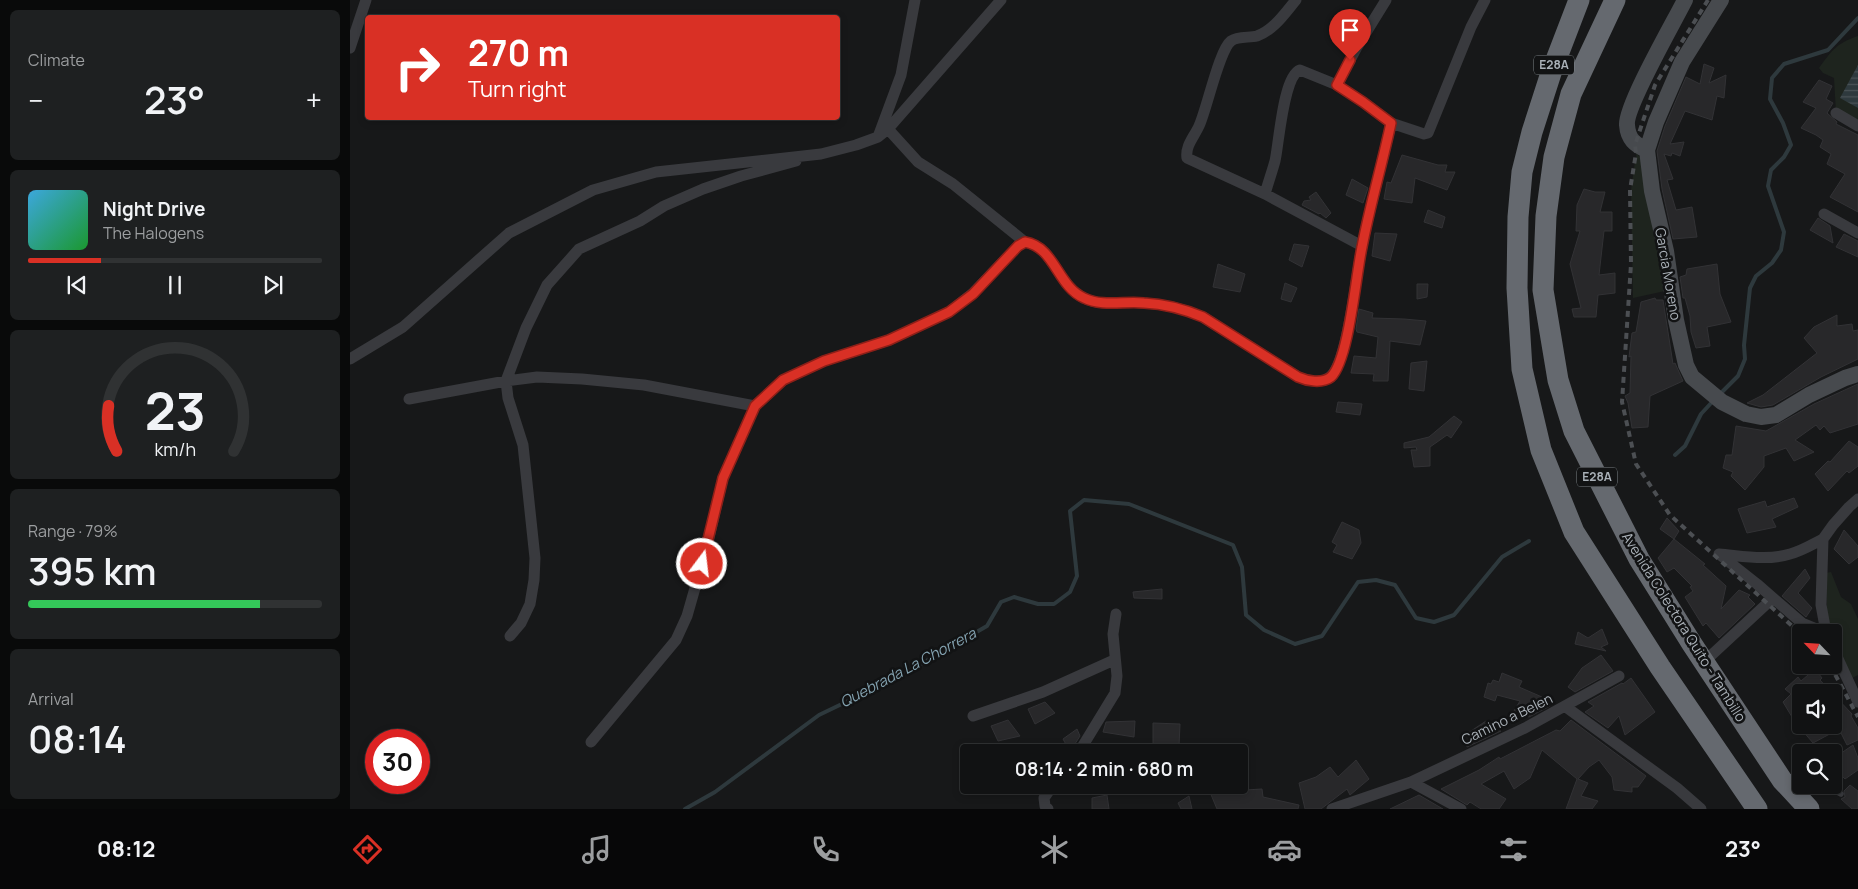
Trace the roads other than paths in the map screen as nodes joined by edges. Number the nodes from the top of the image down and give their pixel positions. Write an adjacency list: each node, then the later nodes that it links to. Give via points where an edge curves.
1 (366, 0): 11 (street)
2 (915, 0): 17 (street, via 902,75)
3 (1001, 0): 16 (street)
4 (1296, 0): 20 (street, via 1270,29 1257,36 1230,42 1220,58 1199,127 1186,152 1187,158)
5 (1386, 0): 12 (street)
6 (1486, 0): 14 (street, via 1471,27 1428,133)
7 (1579, 0): 52 (highway, E28A, via 1551,73 1522,172 1516,288 1522,369 1541,450 1574,532 1660,667)
8 (1615, 0): 38 (highway, Avenida Colectora Quito - Tambillo / E28A, via 1572,94 1554,157 1546,216 1543,290 1558,380 1574,431 1639,559)
9 (1685, 0): 18 (street, via 1639,90 1627,124 1635,146)
10 (1721, 0): 18 (street, Garcia Moreno, via 1682,62)
11 (350, 48)
12 (1337, 85): 14 (street); 20 (street, via 1300,70 1292,77 1276,159)
13 (1836, 112): 15 (street)
14 (1391, 123): 24 (street)
15 (1858, 126)
16 (888, 130): 17 (street); 23 (street, via 918,162 953,184)
17 (878, 137): 19 (street)
18 (1647, 150): 26 (street, Garcia Moreno, via 1676,320 1692,377 1722,402 1746,414 1761,417 1776,415)
19 (820, 154): 25 (street, via 656,172 593,190 509,234 403,328); 27 (street, via 703,189 579,249 547,285)
20 (1265, 194): 24 (street)
21 (1824, 214): 22 (street)
22 (1858, 233)
23 (1025, 242): 24 (street, via 1044,251 1068,286 1082,297 1094,302 1144,303 1187,310 1307,381 1330,378 1337,368 1344,347); 29 (street, via 973,294 949,312 889,340 824,361 783,380)
24 (1362, 246)
25 (350, 359)
26 (1858, 374)
27 (506, 381): 28 (street); 29 (street, via 537,377 644,385); 36 (street, via 523,445 535,558 530,604)
28 (409, 400)
29 (755, 406): 44 (street, via 723,478 687,616 676,640)
30 (1858, 500): 31 (street)
31 (1824, 539): 32 (street, via 1791,554 1778,556 1758,558 1715,554); 35 (street, via 1821,605)
32 (1773, 598): 34 (street); 38 (street)
33 (1116, 614): 37 (street)
34 (1805, 624)
35 (1824, 624)
36 (510, 636)
37 (1114, 660): 43 (street, via 1043,692); 45 (street, via 1116,693)
38 (1704, 662): 53 (highway, Avenida Colectora Quito - Tambillo / E28A)
39 (1842, 667): 41 (street)
40 (1619, 676): 42 (street)
41 (1858, 702)
42 (1566, 707): 46 (street, Camino a Belen); 51 (street, Camino a Belen)
43 (973, 716)
44 (590, 742)
45 (1085, 744)
46 (1411, 782): 49 (street, Camino a Belen); 50 (street)
47 (1047, 794): 48 (street, via 1044,798)
48 (1048, 809)
49 (1332, 809)
50 (1461, 809)
51 (1701, 809)
52 (1757, 809)
53 (1809, 809)

